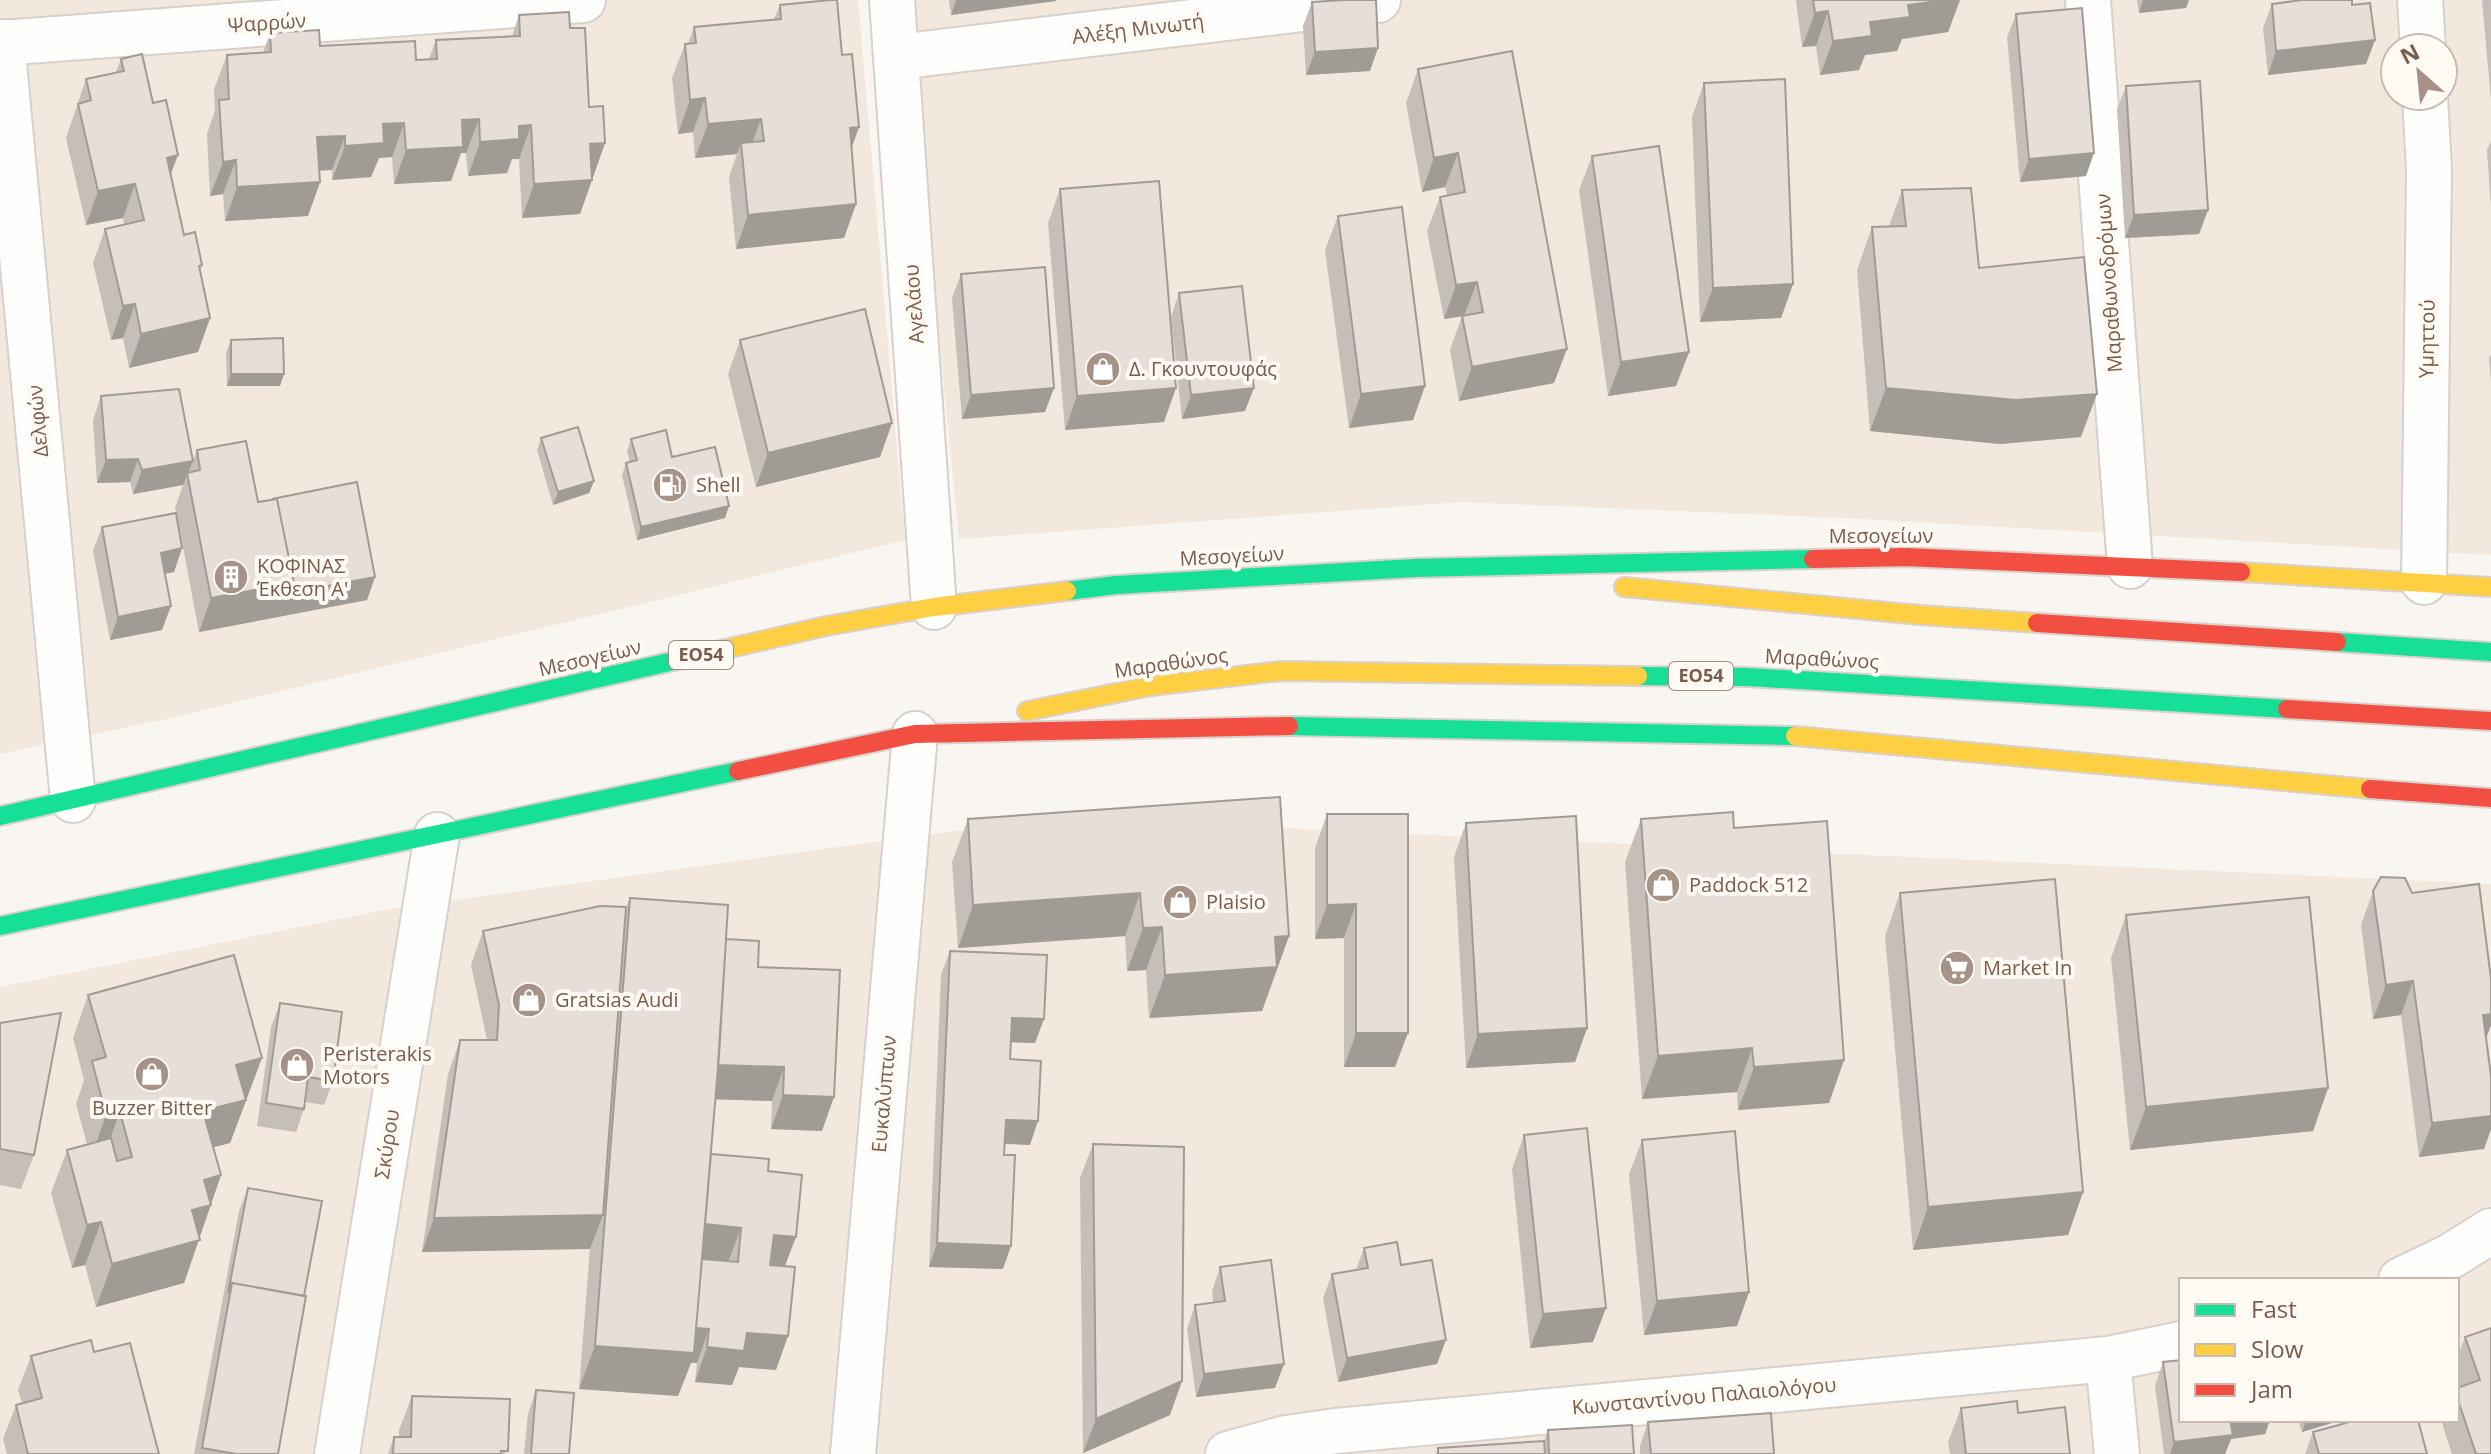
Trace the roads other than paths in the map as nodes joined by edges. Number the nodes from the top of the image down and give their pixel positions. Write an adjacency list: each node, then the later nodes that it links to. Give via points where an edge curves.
1 (583, 0): 7 (street, Ψαρρών)
2 (892, 0): 8 (street, Αγελάου)
3 (1378, 0): 8 (street, Αλέξη Μινωτή)
4 (2088, 0): 10 (street, Μαραθωνοδρόμων)
5 (2420, 0): 6 (street)
6 (2422, 32)
7 (1, 43): 21 (street, Δελφών)
8 (897, 57): 16 (street, Αγελάου)
9 (2426, 112): 13 (street, Υμηττού)
10 (2130, 566): 11 (main road, Μεσογείων / ΕΟ54, via 1905,557); 13 (main road, Μεσογείων / ΕΟ54)
11 (1414, 568): 12 (main road, ΕΟ54); 16 (main road, Μεσογείων / ΕΟ54, via 1116,585)
12 (1572, 582)
13 (2424, 582): 15 (main road, Μεσογείων / ΕΟ54)
14 (1604, 585): 17 (main road, via 1920,615)
15 (2491, 587)
16 (934, 607): 21 (main road, Μεσογείων / ΕΟ54, via 826,626)
17 (2491, 652)
18 (2491, 721): 19 (main road, Μαραθώνος / ΕΟ54, via 1747,677 1281,671 1151,686)
19 (915, 734): 20 (main road, ΕΟ54, via 1264,726 1800,736); 23 (main road, ΕΟ54); 31 (street, Ευκαλύπτων)
20 (2491, 798)
21 (73, 800): 22 (main road, Μεσογείων / ΕΟ54)
22 (0, 816)
23 (437, 835): 24 (main road, ΕΟ54); 30 (street, Σκύρου)
24 (0, 926)
25 (2491, 1231): 26 (street)
26 (2405, 1278)
27 (2179, 1344): 28 (street, Κωνσταντίνου Παλαιολόγου)
28 (2108, 1359): 29 (street, Κωνσταντίνου Παλαιολόγου); 33 (street)
29 (1337, 1442): 32 (street, Κωνσταντίνου Παλαιολόγου, via 1286,1438)
30 (337, 1454)
31 (853, 1454)
32 (1228, 1454)
33 (2117, 1454)

